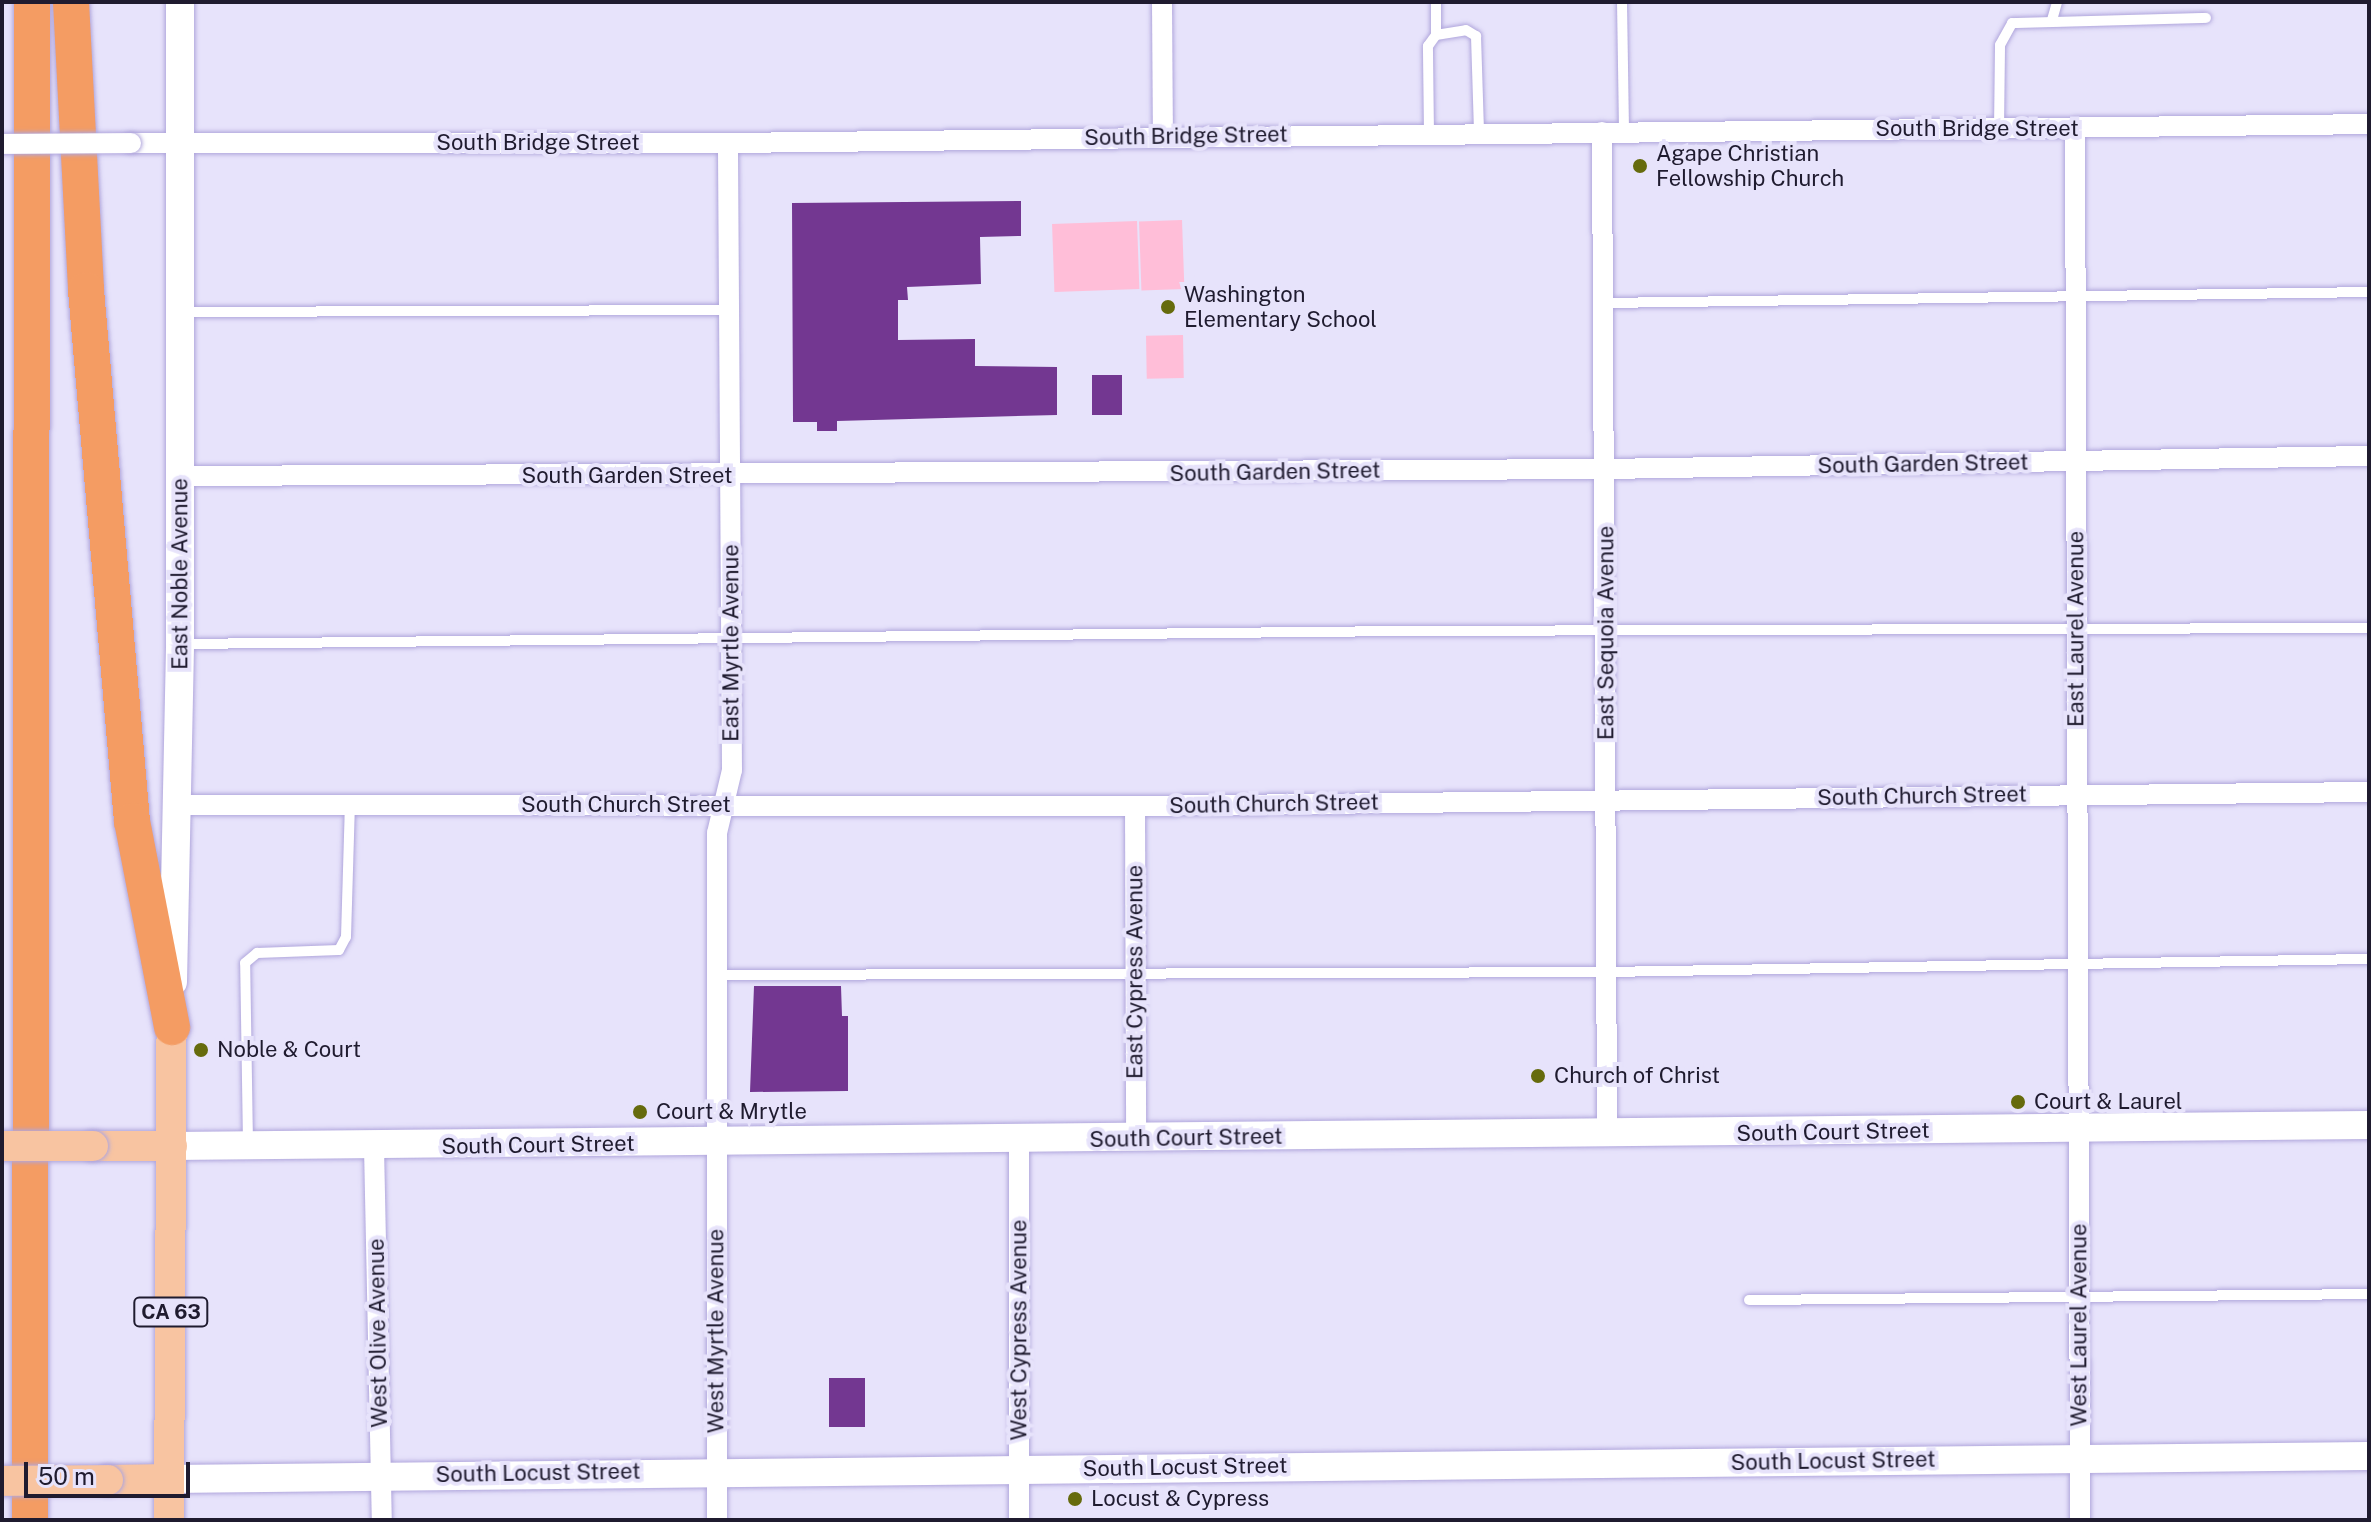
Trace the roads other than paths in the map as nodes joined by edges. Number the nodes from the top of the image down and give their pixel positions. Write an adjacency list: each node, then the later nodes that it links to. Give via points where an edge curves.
1 (32, 2): 70 (highway)
2 (71, 2): 49 (highway, via 86,290 132,821)
3 (180, 2): 19 (street, East Noble Avenue)
4 (1162, 2): 18 (street)
5 (1436, 2): 10 (lane)
6 (1622, 2): 15 (lane)
7 (2057, 2): 9 (lane)
8 (2206, 18): 9 (lane)
9 (2052, 20): 13 (lane, via 2012,23 2003,33)
10 (1436, 35): 16 (lane, via 1466,30 1476,36); 17 (lane, via 1428,46)
11 (2369, 124): 12 (street, South Bridge Street)
12 (2075, 128): 13 (street, South Bridge Street); 23 (street, East Laurel Avenue)
13 (1999, 129): 15 (street, South Bridge Street)
14 (1602, 132): 15 (street, South Bridge Street); 16 (street, South Bridge Street); 24 (street, East Sequoia Avenue)
15 (1624, 132)
16 (1479, 133): 17 (street, South Bridge Street)
17 (1429, 134): 18 (street, South Bridge Street)
18 (1163, 136): 20 (street, South Bridge Street)
19 (178, 143): 20 (street, South Bridge Street); 21 (street, South Bridge Street, bridge); 26 (street, East Noble Avenue)
20 (728, 143): 25 (street, East Myrtle Avenue)
21 (2, 144)
22 (2369, 292): 23 (lane)
23 (2076, 294): 24 (lane); 28 (street, East Laurel Avenue)
24 (1604, 303): 29 (street, East Sequoia Avenue)
25 (729, 310): 26 (lane); 31 (street, East Myrtle Avenue)
26 (179, 312): 30 (street, East Noble Avenue)
27 (2369, 456): 28 (street, South Garden Street)
28 (2076, 461): 29 (street, South Garden Street); 32 (street, East Laurel Avenue)
29 (1606, 469): 31 (street, South Garden Street); 34 (street, East Sequoia Avenue)
30 (180, 476): 31 (street, South Garden Street); 36 (street, East Noble Avenue)
31 (730, 477): 35 (street, East Myrtle Avenue)
32 (2076, 626): 33 (lane); 34 (lane); 38 (street, East Laurel Avenue)
33 (2369, 628)
34 (1606, 631): 35 (lane); 39 (street, East Sequoia Avenue)
35 (731, 640): 36 (lane); 42 (street, East Myrtle Avenue, via 732,770)
36 (180, 644): 40 (street, East Noble Avenue)
37 (2369, 792): 38 (street, South Church Street)
38 (2078, 794): 39 (street, South Church Street); 45 (street, East Laurel Avenue)
39 (1606, 799): 43 (street, South Church Street); 47 (street, East Sequoia Avenue)
40 (178, 805): 41 (street, South Church Street); 49 (street, East Noble Avenue)
41 (350, 805): 42 (street, South Church Street); 58 (lane, via 346,937 339,950 257,953 245,963)
42 (724, 805): 43 (street, South Church Street); 48 (street, East Myrtle Avenue, via 717,833)
43 (1135, 806): 46 (street, East Cypress Avenue)
44 (2369, 959): 45 (lane)
45 (2077, 962): 47 (lane); 51 (street, East Laurel Avenue)
46 (1136, 972): 47 (lane); 48 (lane); 53 (street, East Cypress Avenue)
47 (1606, 972): 52 (street, East Sequoia Avenue)
48 (716, 975): 55 (street, East Myrtle Avenue)
49 (172, 1027): 57 (main road, East Noble Avenue)
50 (2369, 1125): 51 (street, South Court Street)
51 (2079, 1130): 52 (street, South Court Street); 61 (street, West Laurel Avenue)
52 (1607, 1134): 53 (street, South Court Street)
53 (1136, 1138): 54 (street, South Court Street)
54 (1019, 1140): 55 (street, South Court Street); 65 (street, West Cypress Avenue)
55 (715, 1143): 59 (street, South Court Street); 66 (street, West Myrtle Avenue)
56 (2, 1146): 57 (main road, South Court Street, bridge)
57 (172, 1146): 58 (street, South Court Street); 68 (main road, CA 63)
58 (248, 1146): 59 (street, South Court Street)
59 (374, 1147): 67 (street, West Olive Avenue)
60 (2369, 1294): 61 (lane)
61 (2079, 1297): 62 (lane); 64 (street, West Laurel Avenue)
62 (1749, 1300)
63 (2369, 1456): 64 (street, South Locust Street)
64 (2080, 1459): 65 (street, South Locust Street); 75 (street, West Laurel Avenue)
65 (1019, 1469): 66 (street, South Locust Street); 74 (street, West Cypress Avenue)
66 (717, 1472): 67 (street, South Locust Street); 73 (street, West Myrtle Avenue)
67 (381, 1475): 68 (street, South Locust Street); 72 (street, West Olive Avenue)
68 (169, 1479): 69 (main road, South Locust Street, bridge); 71 (main road, CA 63)
69 (2, 1481)
70 (30, 1520)
71 (169, 1520)
72 (382, 1520)
73 (717, 1520)
74 (1019, 1520)
75 (2080, 1520)

